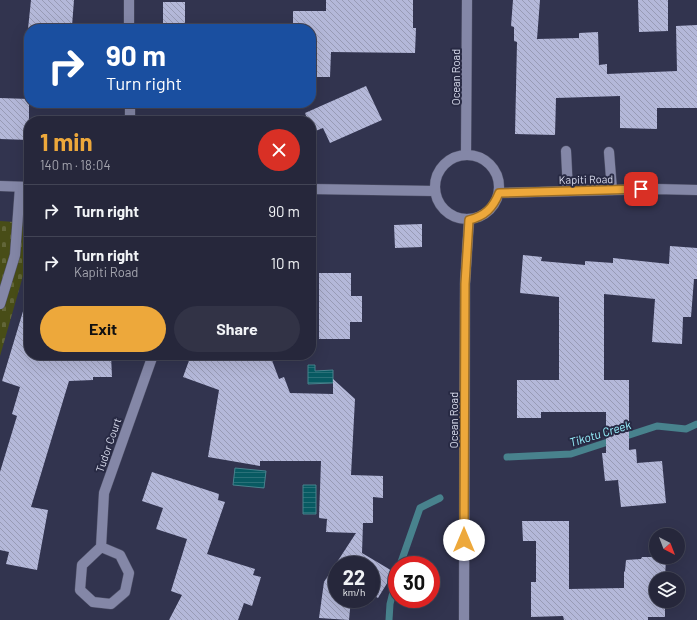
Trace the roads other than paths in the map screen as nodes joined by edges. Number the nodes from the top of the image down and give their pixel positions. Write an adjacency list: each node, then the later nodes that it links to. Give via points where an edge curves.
1 (129, 0): 3 (street)
2 (467, 0): 6 (street, Ocean Road)
3 (129, 24)
4 (566, 151): 13 (street)
5 (609, 152): 10 (street)
6 (466, 154): 12 (street, via 453,157 442,165 436,177); 14 (street, via 478,156 488,162 499,182)
7 (0, 186): 8 (street)
8 (24, 187): 16 (street, via 15,255)
9 (316, 189): 12 (street)
10 (612, 190): 11 (street, Kapiti Road); 13 (street, Kapiti Road)
11 (697, 190)
12 (434, 191): 15 (street, via 440,204 450,215)
13 (568, 191): 14 (street, Kapiti Road)
14 (499, 193): 15 (street, via 491,208 477,218)
15 (469, 220): 19 (street, Ocean Road, via 465,284)
16 (0, 304)
17 (151, 360): 18 (street, Tudor Court, via 104,493)
18 (100, 547): 18 (street, via 120,555 129,573 126,592 111,604 93,602 80,590 82,564)
19 (464, 620)

